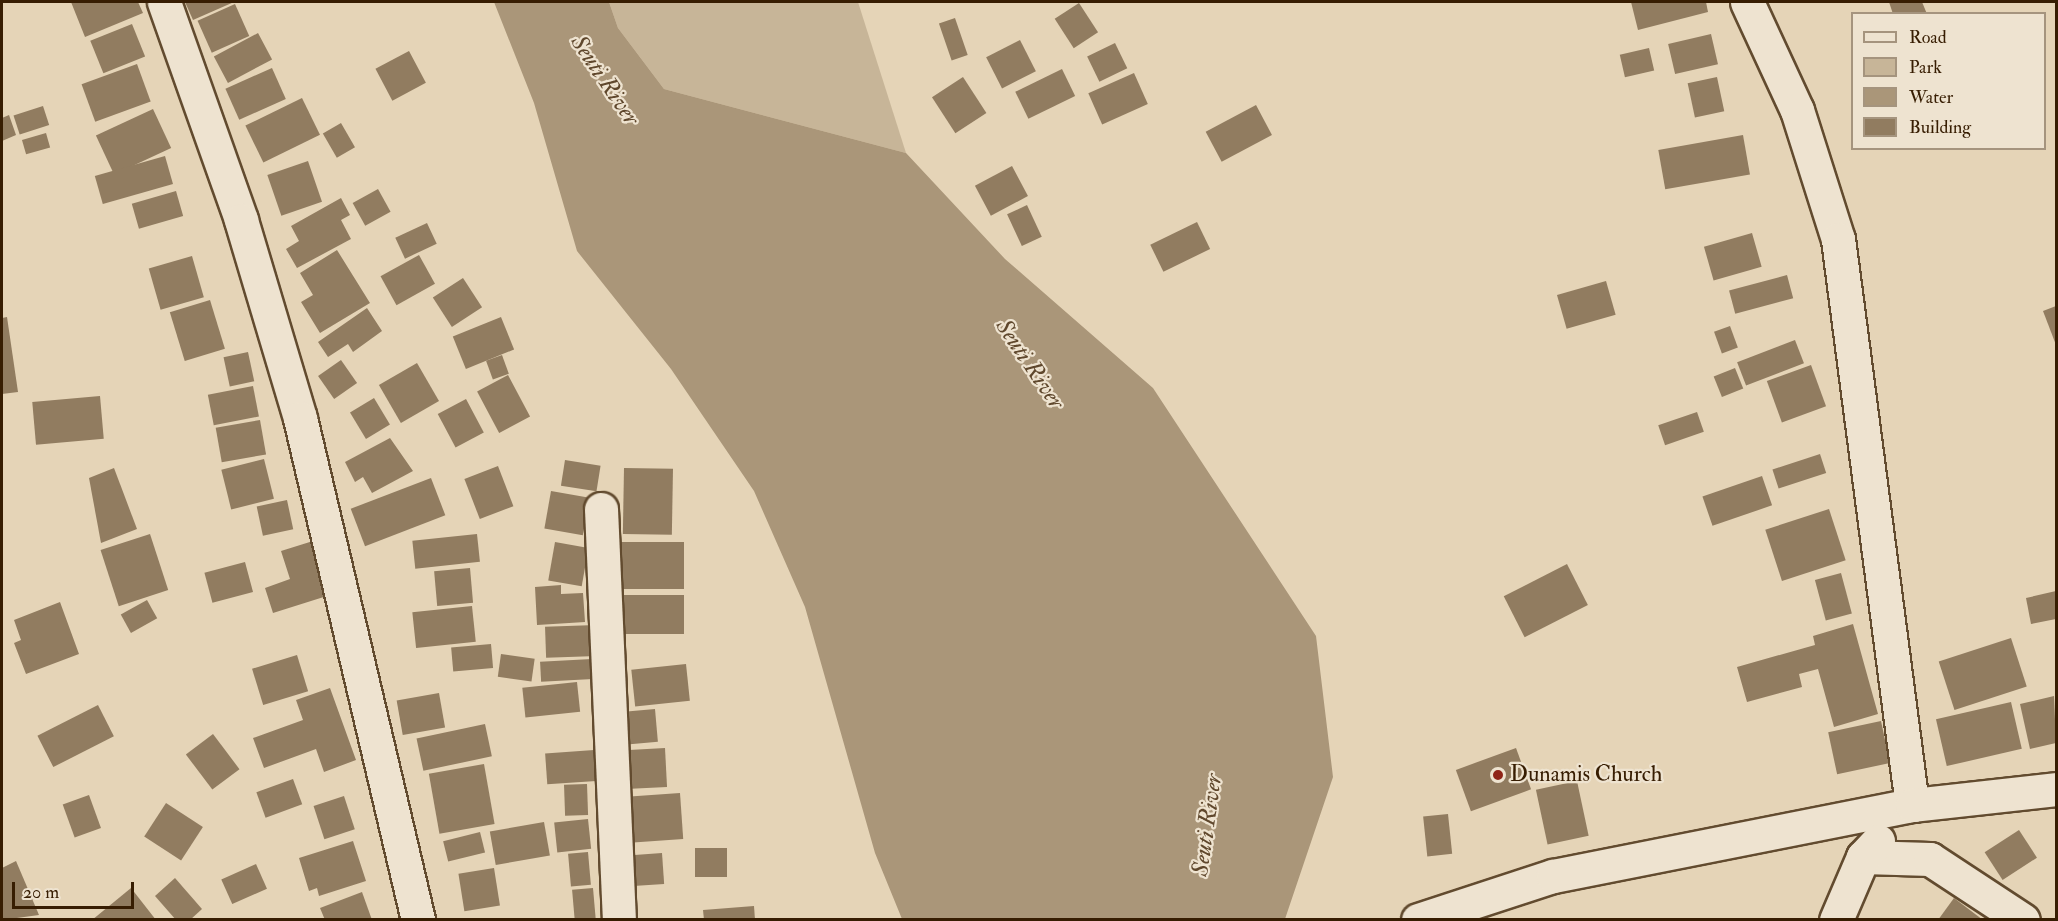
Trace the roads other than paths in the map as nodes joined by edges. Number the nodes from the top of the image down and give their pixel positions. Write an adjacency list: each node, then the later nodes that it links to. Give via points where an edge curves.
1 (164, 2): 7 (street, via 241,220 300,418)
2 (1747, 2): 5 (street, via 1797,110 1838,239)
3 (601, 509): 8 (street)
4 (2056, 789): 5 (street)
5 (1912, 805): 6 (street); 9 (street, via 1553,876)
6 (1863, 857): 10 (street); 11 (street, via 1930,859)
7 (418, 920)
8 (619, 920)
9 (1418, 920)
10 (1836, 920)
11 (2024, 920)

